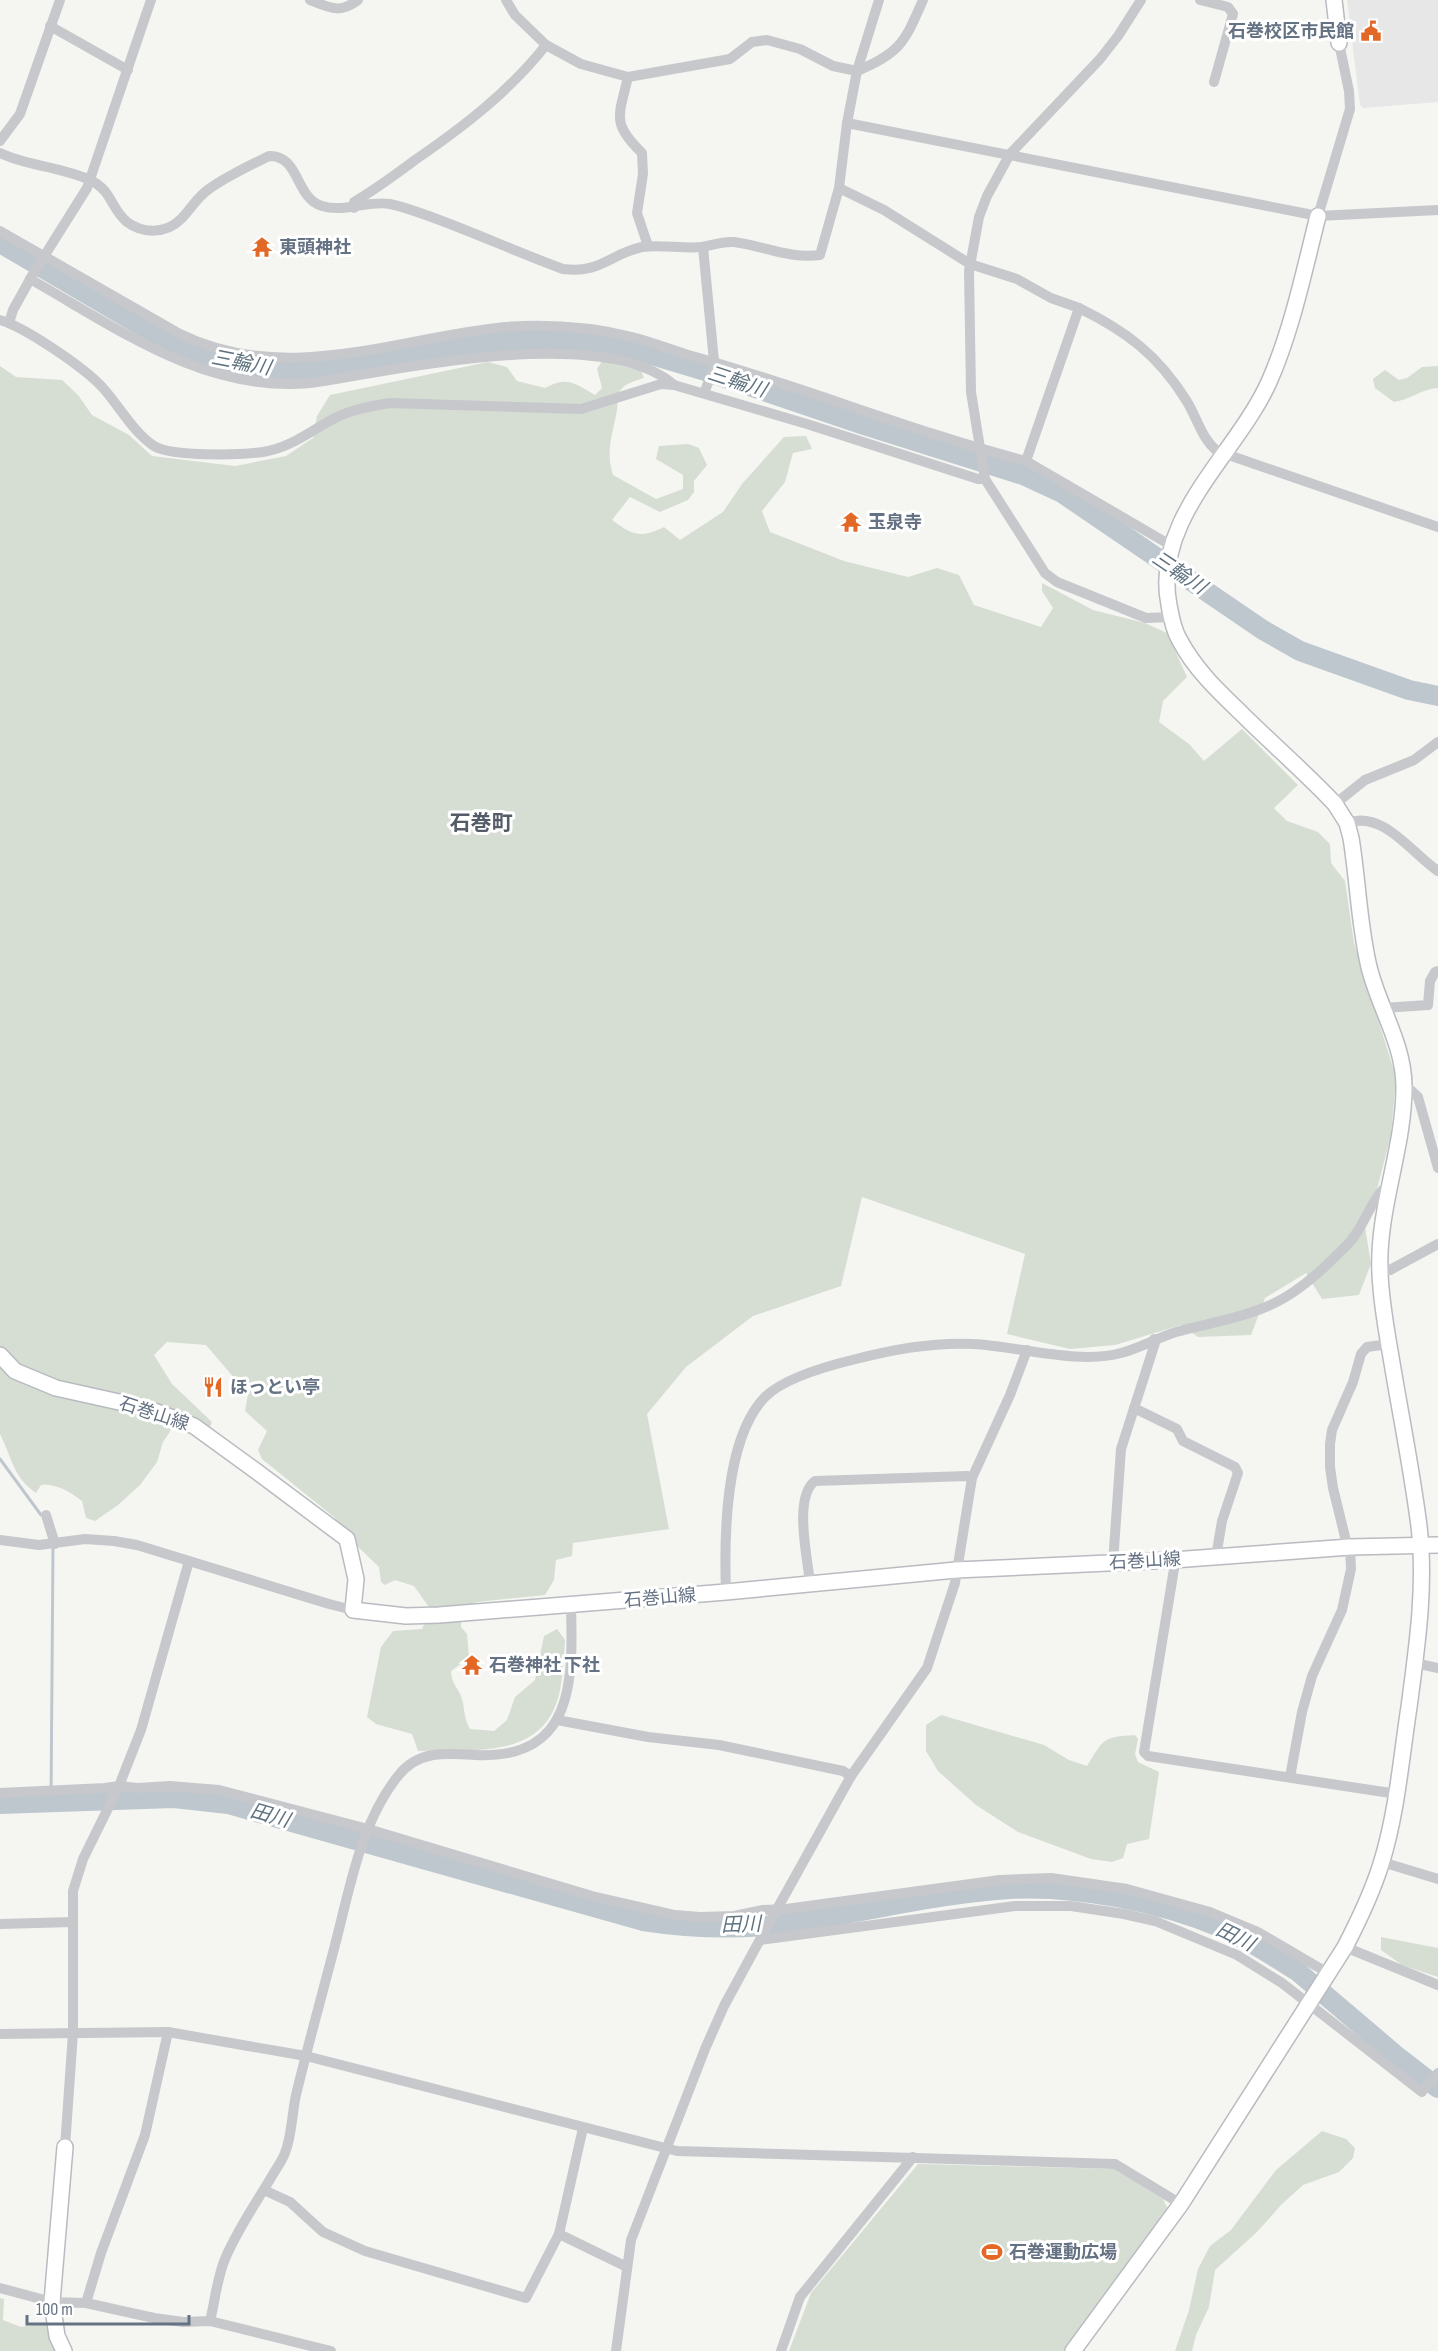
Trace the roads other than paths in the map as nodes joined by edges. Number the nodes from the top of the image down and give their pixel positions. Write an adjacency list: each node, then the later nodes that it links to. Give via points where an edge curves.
1 (60, 0): 11 (street)
2 (151, 0): 14 (street)
3 (310, 0): 4 (street, via 346,9)
4 (358, 0)
5 (506, 0): 13 (street, via 515,15)
6 (879, 0): 15 (street)
7 (923, 0): 15 (street, via 907,38 881,61)
8 (1141, 0): 21 (street, via 1100,59)
9 (1200, 0): 17 (street, via 1228,7 1233,14)
10 (1334, 0): 12 (street)
11 (50, 26): 14 (street); 19 (street, via 20,114)
12 (1339, 44): 26 (street, via 1350,108)
13 (546, 45): 16 (street, via 581,64); 24 (street, via 469,123 354,202)
14 (128, 70): 22 (street)
15 (857, 71): 16 (street, via 833,66 800,49 767,40 752,42 730,60); 18 (street)
16 (628, 77): 28 (street, via 620,128 642,153 637,213)
17 (1214, 82)
18 (847, 123): 21 (street); 23 (street)
19 (0, 141)
20 (0, 153): 22 (street)
21 (1010, 154): 26 (street); 31 (street, via 979,217)
22 (89, 180): 24 (street, via 103,187 127,222 144,230 169,228 215,185 269,156 284,159 307,198 320,206); 30 (street)
23 (839, 188): 29 (street, via 820,255 803,257 733,242); 31 (street, via 884,210)
24 (354, 207): 28 (street, via 387,203 402,207 571,270 595,268)
25 (1438, 210): 26 (street)
26 (1318, 216): 39 (street, via 1290,323 1270,380)
27 (0, 231): 30 (street)
28 (648, 246): 29 (street)
29 (703, 247): 35 (street)
30 (43, 259): 32 (street); 35 (street, via 200,344 252,356 335,356 506,327 540,327 609,332)
31 (970, 264): 33 (street, via 1017,279); 38 (street, via 971,392)
32 (31, 276): 34 (street); 36 (street, via 159,353 216,374 261,384 310,383 484,356 575,354 640,364)
33 (1079, 308): 39 (street, via 1150,354 1171,375 1210,445); 40 (street)
34 (5, 321): 36 (street, via 90,376 156,447 180,454 262,452 290,446 337,417 390,403 581,409 661,384)
35 (714, 364): 37 (street); 38 (street)
36 (674, 385): 37 (street)
37 (706, 389): 41 (street, via 978,479)
38 (980, 451): 40 (street); 41 (street)
39 (1225, 455): 42 (street); 43 (street, via 1184,513)
40 (1026, 461): 43 (street)
41 (984, 476): 44 (street, via 1045,573 1057,582 1146,618)
42 (1438, 527)
43 (1171, 548): 44 (street, via 1167,580)
44 (1171, 617): 46 (street, via 1191,660 1214,688)
45 (1438, 742): 46 (street, via 1414,760 1365,780)
46 (1335, 804): 47 (street)
47 (1347, 823): 48 (street, via 1357,819 1370,821 1404,840); 50 (street, via 1363,936)
48 (1438, 871)
49 (1438, 971): 50 (street, via 1430,981 1428,1005)
50 (1383, 1008): 51 (street, via 1396,1041)
51 (1404, 1084): 52 (street, via 1418,1096); 53 (street)
52 (1438, 1168)
53 (1389, 1184): 55 (street); 56 (street, via 1379,1192 1353,1240 1294,1292 1245,1315)
54 (1438, 1244): 55 (street, via 1390,1270)
55 (1380, 1271): 57 (street)
56 (1154, 1339): 58 (street, via 1105,1356); 60 (street)
57 (1389, 1344): 65 (street); 67 (street, via 1367,1347 1361,1354 1332,1430 1330,1467)
58 (1027, 1350): 61 (street); 74 (street, via 973,1344 914,1348 844,1362 783,1385 766,1396 740,1440 724,1540)
59 (0, 1355): 76 (street, 石巻山線, via 15,1371 56,1388 146,1408 194,1426 347,1539 356,1579)
60 (1134, 1408): 68 (street, via 1177,1429 1183,1441 1235,1467 1238,1473 1222,1521); 71 (street, via 1121,1449)
61 (972, 1478): 72 (street); 73 (street, via 814,1481 802,1512)
62 (46, 1515): 64 (street)
63 (0, 1540): 64 (street)
64 (55, 1544): 70 (street, via 84,1539 114,1540)
65 (1420, 1545): 66 (street, 石巻山線); 67 (street, 石巻山線); 77 (street, via 1421,1605)
66 (1438, 1545)
67 (1350, 1547): 68 (street, 石巻山線); 81 (street, via 1351,1569 1342,1610 1312,1676)
68 (1216, 1557): 69 (street, 石巻山線)
69 (1173, 1560): 71 (street, 石巻山線); 81 (street, via 1144,1752 1148,1756)
70 (189, 1562): 76 (street); 82 (street, via 141,1730)
71 (1113, 1563): 72 (street, 石巻山線)
72 (956, 1570): 73 (street, 石巻山線); 80 (street, via 927,1668)
73 (810, 1583): 74 (street, 石巻山線)
74 (726, 1592): 75 (street, 石巻山線)
75 (571, 1606): 76 (street, 石巻山線, via 428,1616); 79 (street, via 567,1690)
76 (353, 1610)
77 (1415, 1663): 78 (street); 84 (street)
78 (1438, 1668)
79 (557, 1720): 80 (street, via 719,1745 843,1771); 85 (street, via 533,1744 509,1752 429,1754 411,1763 398,1776)
80 (851, 1776): 88 (street)
81 (1290, 1777): 84 (street)
82 (118, 1789): 83 (street); 85 (street, via 192,1786 219,1790); 89 (street, via 77,1875)
83 (0, 1793)
84 (1397, 1794): 86 (street)
85 (367, 1832): 88 (street, via 664,1913 711,1917 745,1916 763,1910); 99 (street)
86 (1382, 1862): 87 (street); 92 (street)
87 (1438, 1879)
88 (775, 1913): 91 (street); 93 (street, via 1000,1880 1051,1878 1127,1889 1210,1912 1258,1932)
89 (72, 1922): 90 (street); 97 (street)
90 (0, 1924)
91 (761, 1938): 95 (street, via 981,1909 1080,1907 1155,1921 1210,1942); 103 (street, via 724,2006)
92 (1345, 1947): 93 (street); 94 (street)
93 (1326, 1976): 95 (street)
94 (1438, 1985)
95 (1311, 2001): 100 (street, via 1424,2090); 106 (street)
96 (168, 2032): 97 (street); 99 (street); 111 (street, via 144,2135)
97 (74, 2033): 98 (street); 102 (street)
98 (0, 2034)
99 (306, 2056): 101 (street); 105 (street, via 285,2152)
100 (1436, 2075)
101 (583, 2128): 103 (street); 107 (street)
102 (65, 2147): 110 (street)
103 (666, 2148): 104 (street); 108 (street, via 631,2240)
104 (913, 2157): 106 (street, via 1115,2164); 116 (street, via 800,2296)
105 (264, 2190): 107 (street, via 290,2202 323,2232 365,2251 525,2298); 112 (street, via 224,2260)
106 (1180, 2204): 117 (street)
107 (559, 2234): 108 (street)
108 (627, 2267): 115 (street)
109 (0, 2288): 110 (street)
110 (52, 2302): 111 (street); 113 (street, via 57,2336)
111 (86, 2303): 112 (street, via 154,2318)
112 (210, 2321): 114 (street)
113 (64, 2351)
114 (331, 2351)
115 (616, 2351)
116 (781, 2351)
117 (1073, 2351)

